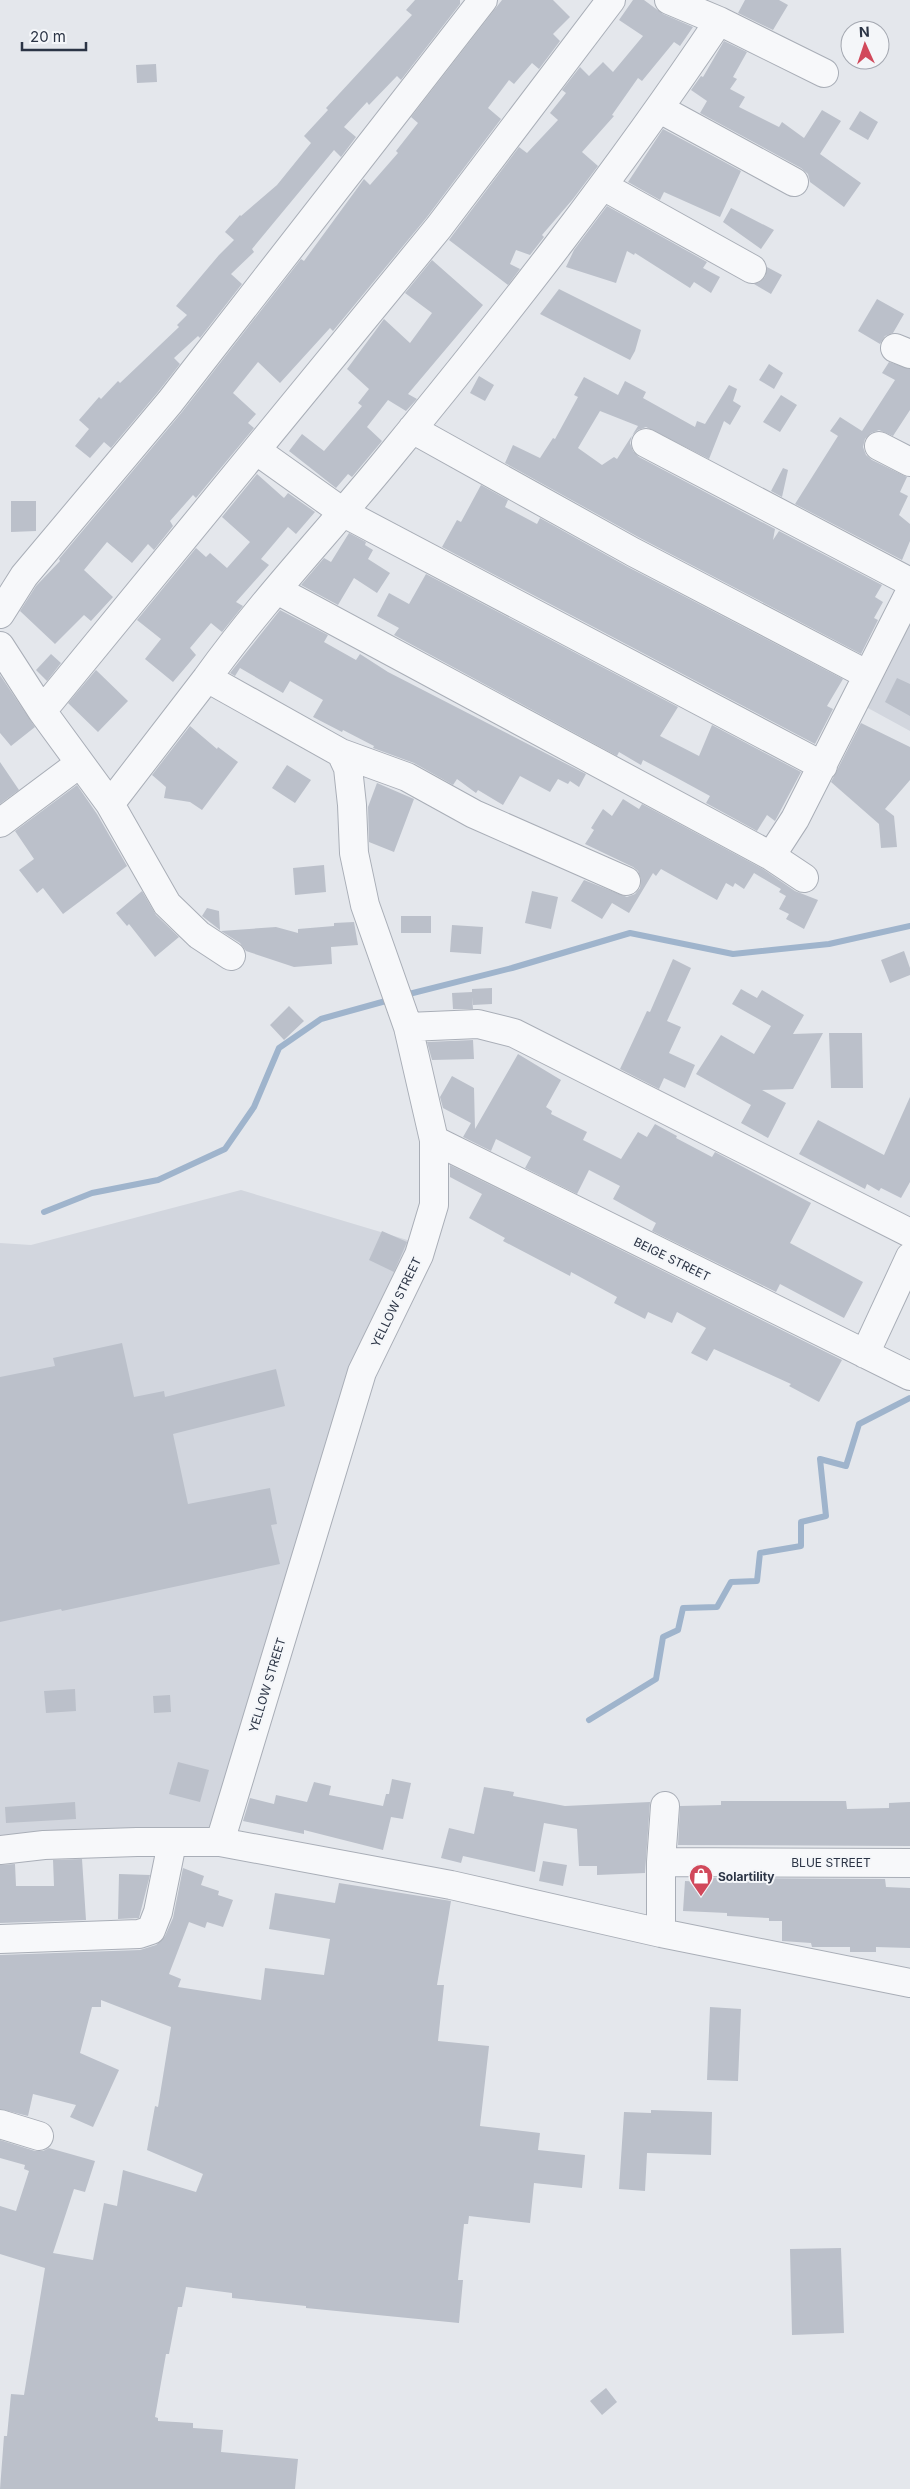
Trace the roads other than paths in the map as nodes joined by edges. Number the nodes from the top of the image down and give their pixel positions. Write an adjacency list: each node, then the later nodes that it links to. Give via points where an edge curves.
1 (483, 0): 19 (street, via 170,402 24,576)
2 (611, 0): 13 (street, via 439,226)
3 (669, 0): 4 (street)
4 (719, 21): 5 (street); 6 (street)
5 (824, 73)
6 (660, 109): 7 (street); 8 (street)
7 (794, 182)
8 (603, 186): 9 (street); 10 (street)
9 (752, 269)
10 (412, 429): 15 (street); 21 (street, via 632,552)
11 (646, 443): 16 (street)
12 (879, 446): 14 (street)
13 (257, 451): 15 (street); 23 (street)
14 (910, 462)
15 (344, 513): 17 (street); 26 (street)
16 (910, 582)
17 (277, 590): 22 (street, via 244,626); 29 (street)
18 (910, 592): 21 (street)
19 (0, 614)
20 (0, 646): 23 (street)
21 (868, 675): 26 (street)
22 (208, 678): 24 (street); 27 (street)
23 (42, 711): 25 (street)
24 (341, 754): 31 (street, via 407,777 474,814); 33 (street, YELLOW STREET, via 348,768 354,853 365,905)
25 (79, 764): 27 (street); 28 (street)
26 (823, 766): 29 (street)
27 (110, 804): 32 (street, via 167,904 198,935)
28 (0, 823)
29 (772, 856): 30 (street)
30 (804, 878)
31 (626, 881)
32 (231, 956)
33 (406, 1022): 34 (street, YELLOW STREET); 35 (street, via 478,1024 514,1033)
34 (434, 1140): 37 (street, BEIGE STREET); 40 (street, YELLOW STREET, via 434,1204 419,1255 362,1372)
35 (910, 1233)
36 (910, 1257): 37 (street)
37 (865, 1354): 38 (street, BEIGE STREET)
38 (910, 1376)
39 (665, 1806): 43 (street)
40 (220, 1842): 41 (street); 45 (street, via 451,1885)
41 (172, 1843): 42 (street); 46 (street, via 158,1912 151,1930 139,1934)
42 (0, 1850)
43 (661, 1862): 44 (street, BLUE STREET); 45 (street)
44 (910, 1863)
45 (661, 1932): 47 (street)
46 (0, 1939)
47 (910, 1983)
48 (0, 2124): 49 (street)
49 (40, 2136)

